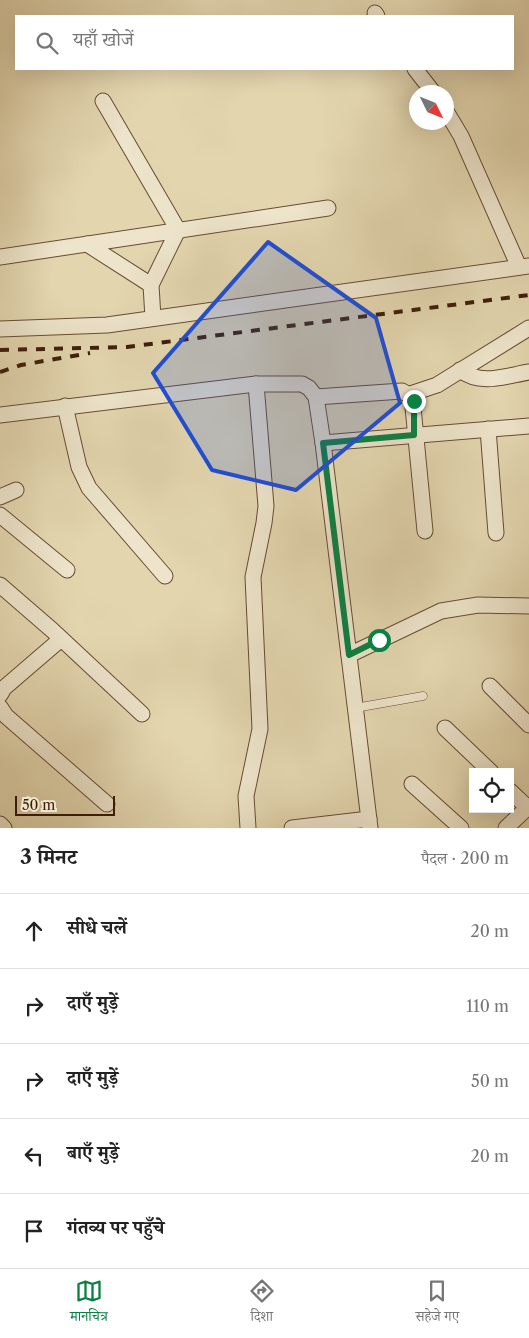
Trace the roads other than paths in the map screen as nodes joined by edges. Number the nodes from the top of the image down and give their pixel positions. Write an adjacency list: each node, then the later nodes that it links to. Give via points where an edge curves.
1 (416, 70): 2 (street)
2 (428, 85)
3 (103, 101): 6 (street)
4 (454, 124): 9 (street)
5 (328, 208): 6 (street)
6 (178, 230): 7 (street); 10 (street)
7 (87, 244): 8 (street); 10 (street)
8 (0, 256)
9 (524, 267): 11 (street)
10 (151, 285): 11 (street)
11 (153, 318): 13 (street, via 73,328)
12 (529, 328): 14 (street)
13 (0, 329)
14 (460, 370): 15 (street, via 474,379 486,380); 17 (street, via 437,385)
15 (529, 372)
16 (256, 384): 18 (street, via 302,384 310,388); 19 (street); 53 (street, via 266,506 253,577 260,729 246,796)
17 (410, 394): 18 (street, via 402,391); 23 (street, via 414,401)
18 (316, 397): 24 (street)
19 (65, 406): 20 (street); 31 (street, via 83,477 89,488)
20 (0, 414)
21 (529, 426): 22 (street)
22 (488, 429): 23 (street); 29 (street)
23 (414, 435): 24 (street); 28 (street)
24 (323, 443): 35 (street)
25 (16, 490): 26 (street)
26 (0, 497)
27 (0, 514): 30 (street)
28 (425, 531)
29 (496, 533)
30 (67, 570)
31 (165, 576)
32 (2, 591): 34 (street)
33 (529, 606): 35 (street, via 478,605 442,611)
34 (61, 639): 37 (street); 41 (street)
35 (349, 655): 40 (street)
36 (490, 686): 42 (street)
37 (0, 695)
38 (423, 696): 40 (lane)
39 (0, 707): 47 (street, via 6,716)
40 (355, 708): 51 (street)
41 (142, 714)
42 (529, 725)
43 (445, 728): 44 (street)
44 (486, 768)
45 (412, 784): 49 (street)
46 (514, 795): 48 (street)
47 (108, 804)
48 (528, 807): 57 (street)
49 (439, 808): 55 (street); 56 (street)
50 (0, 824): 52 (street)
51 (369, 824): 54 (street)
52 (4, 828)
53 (248, 828)
54 (292, 828)
55 (444, 828)
56 (461, 828)
57 (506, 828)

